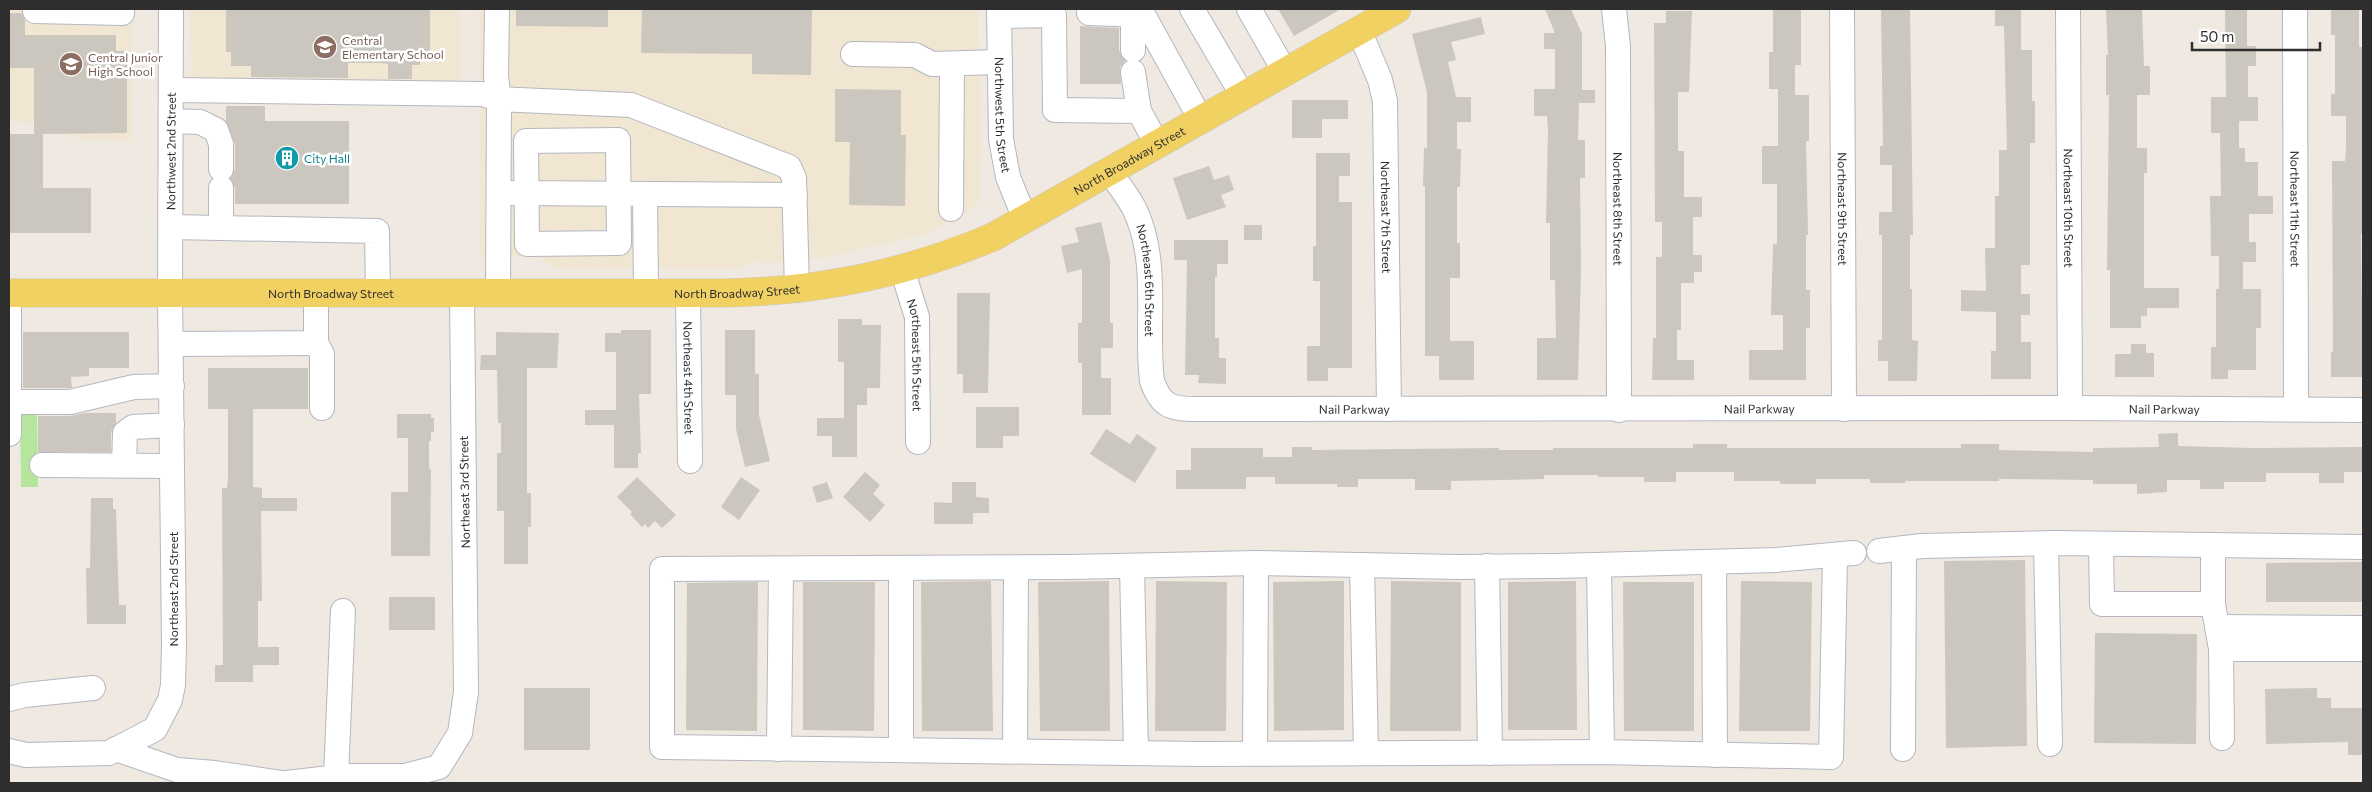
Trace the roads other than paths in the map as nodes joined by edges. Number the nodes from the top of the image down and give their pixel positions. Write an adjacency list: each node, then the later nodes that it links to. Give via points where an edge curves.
1 (35, 9): 2 (street, via 122,13)
2 (122, 9)
3 (171, 9): 21 (street, Northwest 2nd Street)
4 (1192, 9): 22 (street)
5 (1250, 9): 20 (street)
6 (1614, 9): 59 (street, Northeast 8th Street, via 1618,46)
7 (1842, 9): 57 (street, Northeast 9th Street)
8 (2068, 9): 55 (street, Northeast 10th Street)
9 (2295, 9): 58 (street, Northeast 11th Street)
10 (1393, 10): 16 (main road, North Broadway Street)
11 (1087, 11): 13 (street); 15 (street)
12 (999, 12): 15 (street); 18 (street, Northwest 5th Street)
13 (1138, 12): 24 (street, via 1133,61); 25 (street)
14 (502, 13): 23 (street, via 496,76)
15 (1054, 15): 24 (street, via 1055,110)
16 (1359, 30): 20 (main road, North Broadway Street); 56 (street, Northeast 7th Street, via 1380,80 1385,101)
17 (853, 54): 19 (street, via 915,55 932,64)
18 (1000, 62): 19 (street); 35 (street, Northwest 5th Street, via 1004,160)
19 (952, 64): 34 (street)
20 (1285, 72): 22 (main road, North Broadway Street)
21 (171, 90): 23 (street, via 482,94); 26 (street, Northwest 2nd Street)
22 (1243, 96): 25 (main road, North Broadway Street)
23 (499, 99): 29 (street); 33 (street, via 631,105 783,164 794,174)
24 (1139, 111): 27 (street)
25 (1201, 120): 27 (main road, North Broadway Street)
26 (171, 121): 36 (street, Northwest 2nd Street); 37 (street, via 200,122 216,130 221,144)
27 (1157, 144): 28 (main road, North Broadway Street)
28 (1109, 171): 35 (main road, North Broadway Street); 52 (street, Northeast 6th Street, via 1135,210 1146,242 1150,368)
29 (499, 193): 30 (street); 45 (street)
30 (527, 194): 31 (street); 31 (street, via 527,244 619,243); 31 (street, via 526,141 618,140)
31 (618, 194): 32 (street)
32 (645, 194): 33 (street); 46 (street)
33 (795, 195): 39 (street)
34 (951, 209)
35 (1025, 218): 38 (main road, North Broadway Street, via 968,248)
36 (171, 227): 37 (street); 41 (street, Northwest 2nd Street)
37 (221, 228): 43 (street, via 377,231)
38 (902, 269): 39 (main road, North Broadway Street); 63 (street, Northeast 5th Street, via 917,317)
39 (797, 290): 47 (main road, North Broadway Street)
40 (9, 293): 41 (main road, North Broadway Street); 48 (street)
41 (170, 294): 42 (main road, North Broadway Street); 50 (street, Northeast 2nd Street)
42 (316, 294): 43 (main road, North Broadway Street); 49 (street)
43 (378, 294): 44 (main road, North Broadway Street)
44 (462, 294): 45 (main road, North Broadway Street); 103 (street, Northeast 3rd Street, via 466,692 460,733 438,767 405,776)
45 (498, 294): 46 (main road, North Broadway Street)
46 (646, 294): 47 (main road, North Broadway Street)
47 (688, 294): 64 (street, Northeast 4th Street)
48 (9, 339): 53 (street)
49 (316, 343): 50 (street); 54 (street, via 322,354)
50 (171, 344): 51 (street, Northeast 2nd Street)
51 (172, 386): 53 (street, via 134,387 70,402); 61 (street, Northeast 2nd Street)
52 (1158, 397): 56 (street, Nail Parkway, via 1171,407 1182,409)
53 (9, 402): 62 (street)
54 (322, 408)
55 (2070, 408): 57 (street, Nail Parkway); 58 (street, Nail Parkway)
56 (1389, 409): 59 (street, Nail Parkway)
57 (1844, 409): 59 (street, Nail Parkway)
58 (2296, 409): 60 (street, Nail Parkway)
59 (1619, 410)
60 (2363, 410)
61 (172, 424): 66 (street, via 133,427 125,433); 67 (street, Northeast 2nd Street)
62 (9, 434)
63 (918, 442)
64 (690, 461)
65 (42, 465): 66 (street)
66 (124, 465): 67 (street)
67 (172, 466): 91 (street, Northeast 2nd Street, via 173,685 170,700 155,729)
68 (2046, 544): 69 (street); 72 (street); 90 (street)
69 (2101, 545): 70 (street); 84 (street, via 2102,604)
70 (2213, 546): 71 (street); 84 (street)
71 (2363, 547)
72 (1904, 548): 73 (street); 93 (street)
73 (1879, 551)
74 (1256, 562): 76 (street); 78 (street); 101 (street)
75 (1714, 562): 77 (street); 102 (street); 102 (street, via 1845,555 1831,757)
76 (1362, 565): 79 (street); 99 (street)
77 (1599, 565): 79 (street); 97 (street)
78 (1132, 566): 82 (street); 98 (street)
79 (1487, 566): 100 (street)
80 (781, 568): 81 (street); 92 (street); 92 (street, via 662,569 662,747)
81 (901, 568): 82 (street); 94 (street)
82 (1016, 568): 96 (street)
83 (343, 611): 103 (street)
84 (2217, 627): 85 (street); 86 (street); 89 (street)
85 (2363, 628)
86 (2363, 649)
87 (93, 688): 88 (street)
88 (9, 699)
89 (2222, 738)
90 (2050, 744)
91 (116, 749): 95 (street, Northeast 2nd Street, via 109,752 26,755); 104 (street, via 177,770)
92 (779, 749): 94 (street)
93 (1902, 749)
94 (901, 750): 96 (street)
95 (9, 751)
96 (1015, 751): 98 (street)
97 (1602, 752): 100 (street); 102 (street)
98 (1136, 753): 101 (street)
99 (1366, 753): 100 (street); 101 (street)
100 (1490, 753)
101 (1255, 754)
102 (1715, 755)
103 (336, 777): 105 (street, Northeast 3rd Street)
104 (282, 783)
105 (287, 783)

